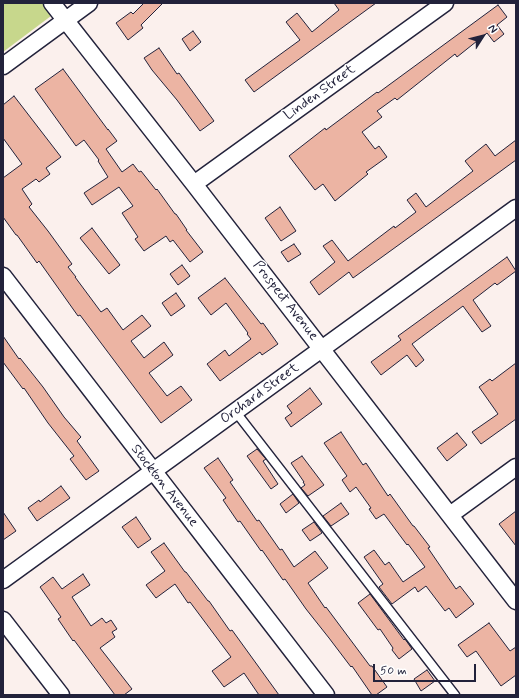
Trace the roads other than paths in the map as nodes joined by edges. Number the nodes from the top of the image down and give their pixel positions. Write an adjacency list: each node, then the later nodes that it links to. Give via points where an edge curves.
1 (52, 3): 4 (street, Prospect Avenue)
2 (89, 3): 4 (street)
3 (445, 3): 6 (street, Linden Street)
4 (65, 20): 5 (street); 6 (street, Prospect Avenue)
5 (3, 66)
6 (194, 184): 9 (street, Prospect Avenue)
7 (516, 208): 9 (street, Orchard Street)
8 (3, 276): 12 (street, Stockton Avenue)
9 (322, 348): 10 (street, Orchard Street); 13 (street, Prospect Avenue)
10 (235, 411): 12 (street, Orchard Street); 19 (lane)
11 (516, 467): 13 (street)
12 (152, 471): 14 (street, Orchard Street); 18 (street, Stockton Avenue)
13 (450, 515): 15 (street, Prospect Avenue)
14 (3, 580)
15 (516, 601)
16 (3, 620): 17 (street)
17 (61, 695)
18 (326, 695)
19 (455, 695)

